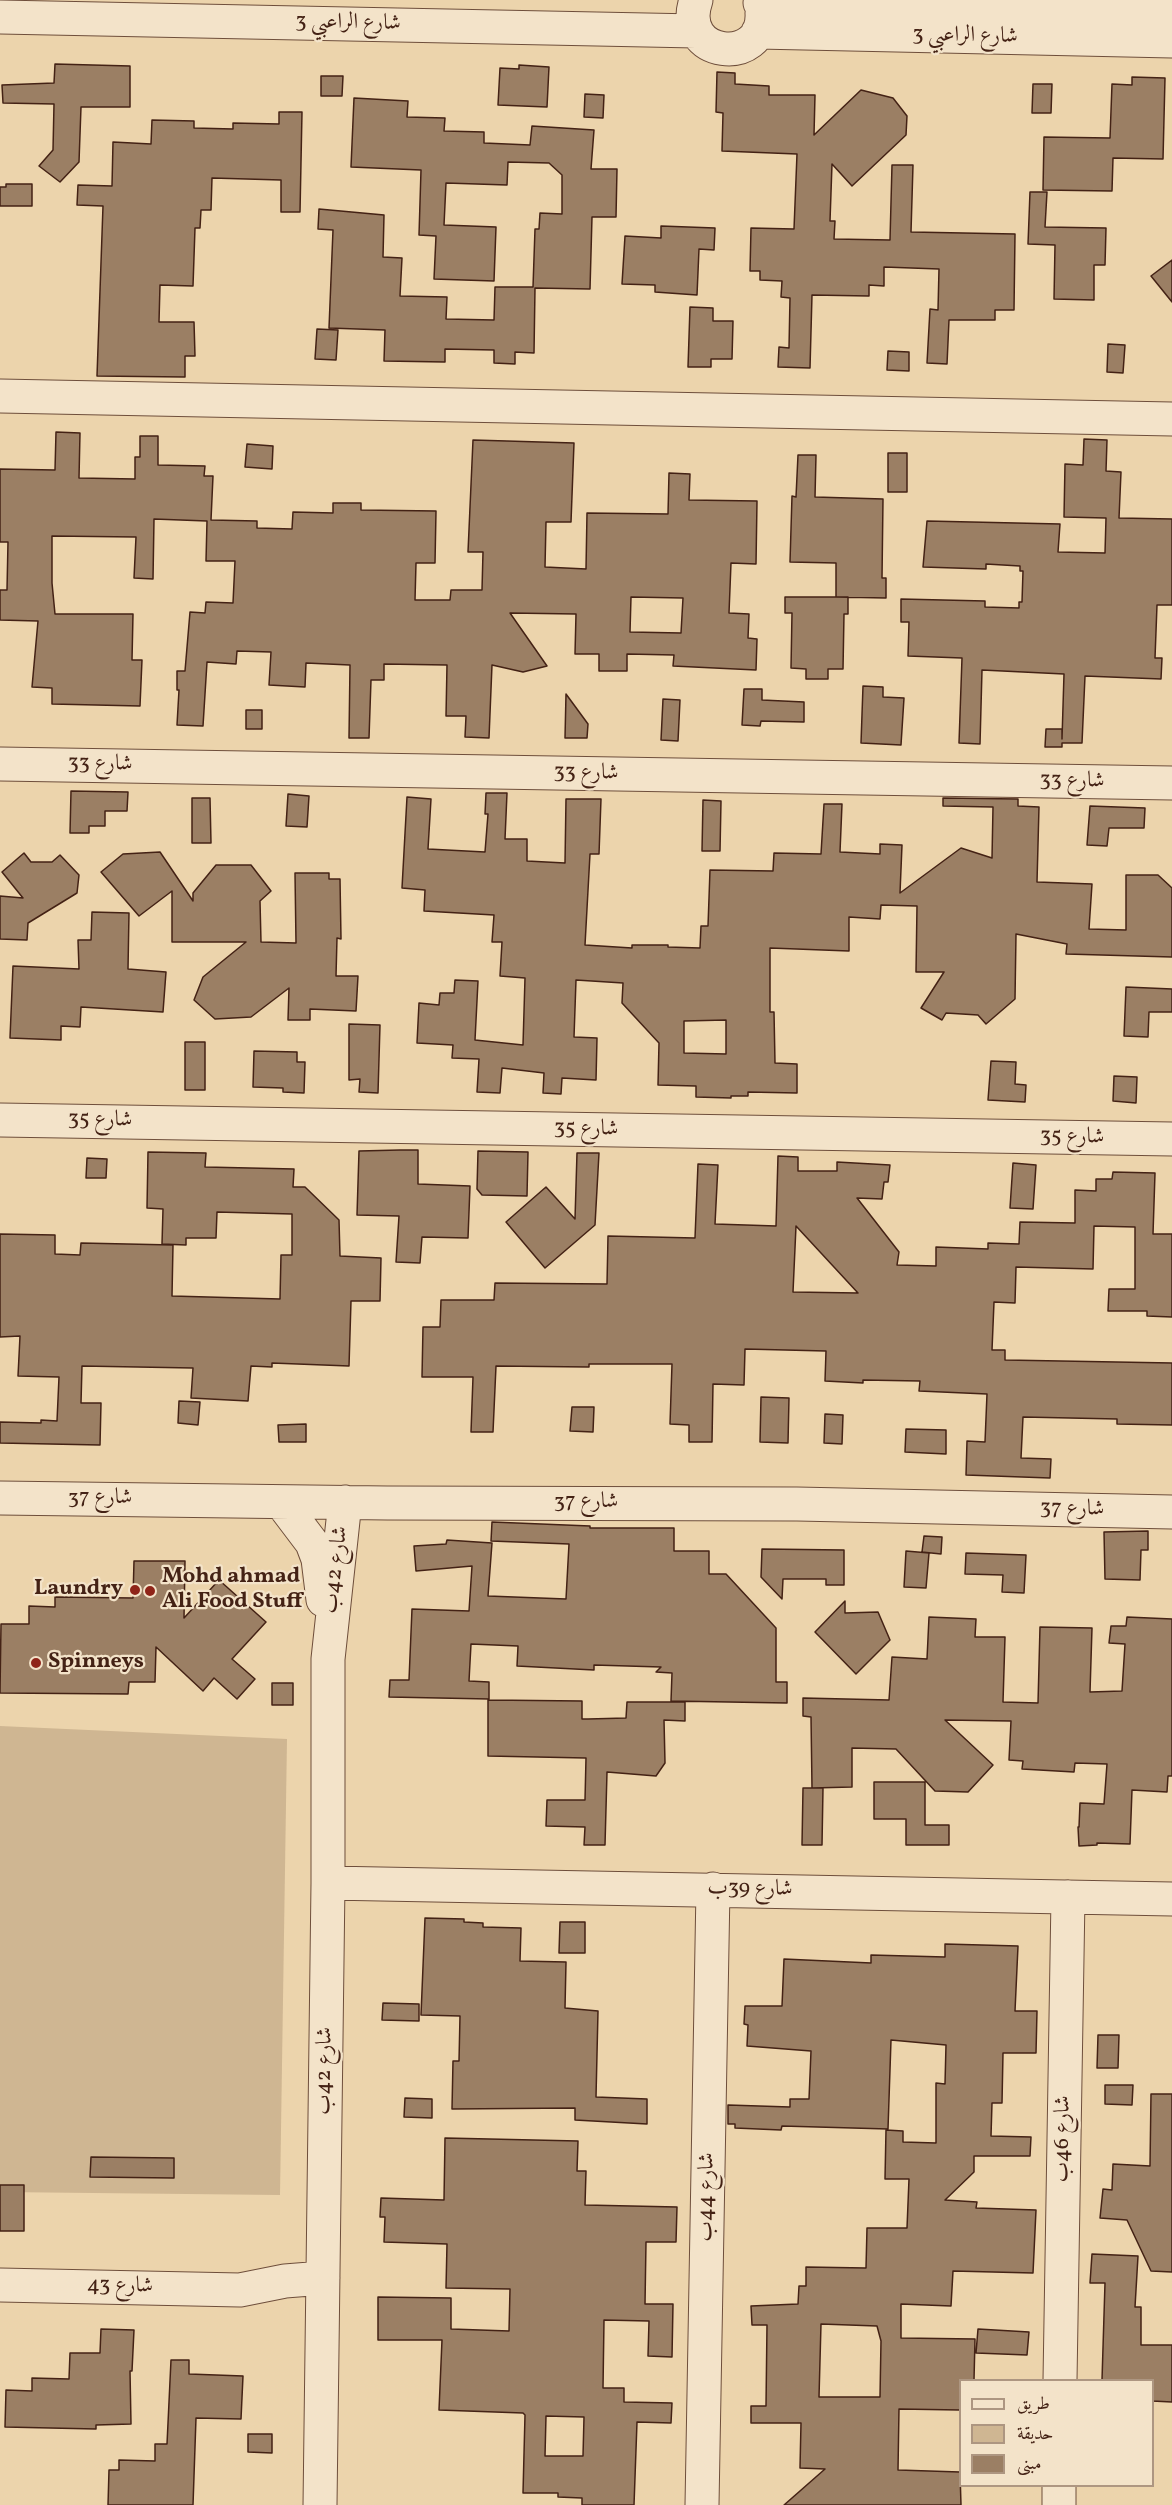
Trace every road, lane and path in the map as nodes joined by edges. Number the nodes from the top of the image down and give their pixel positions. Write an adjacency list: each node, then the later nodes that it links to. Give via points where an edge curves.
1 (826, 2): 2 (street, شارع الراعبي 3); 3 (street, شارع الراعبي 3)
2 (1172, 8)
3 (759, 12): 4 (street, via 745,45 727,50 709,45); 6 (street, شارع الراعبي 3)
4 (696, 16): 5 (street, شارع الراعبي 3)
5 (0, 17)
6 (1172, 41)
7 (0, 396): 8 (street)
8 (1172, 419)
9 (0, 764): 10 (street, شارع 33)
10 (1172, 783)
11 (0, 1120): 12 (street, شارع 35)
12 (1172, 1139)
13 (0, 1498): 14 (street, شارع 37)
14 (280, 1502): 15 (street, شارع 37); 17 (street, شارع 42ب, via 312,1543 318,1559)
15 (345, 1502): 16 (street, شارع 37, via 785,1504); 17 (street, شارع 42ب)
16 (1172, 1512)
17 (329, 1637): 18 (street, شارع 42ب)
18 (328, 1883): 19 (street, شارع 39ب); 23 (street, شارع 42ب)
19 (713, 1889): 20 (street, شارع 39ب); 27 (street, شارع 44ب)
20 (1068, 1897): 21 (street, شارع 39ب); 24 (street, شارع 46ب)
21 (1172, 1899)
22 (0, 2285): 23 (street, شارع 43, via 240,2290 286,2302)
23 (323, 2293): 26 (street, شارع 42ب)
24 (1060, 2379)
25 (1059, 2487): 28 (street)
26 (320, 2505)
27 (702, 2505)
28 (1059, 2505)

